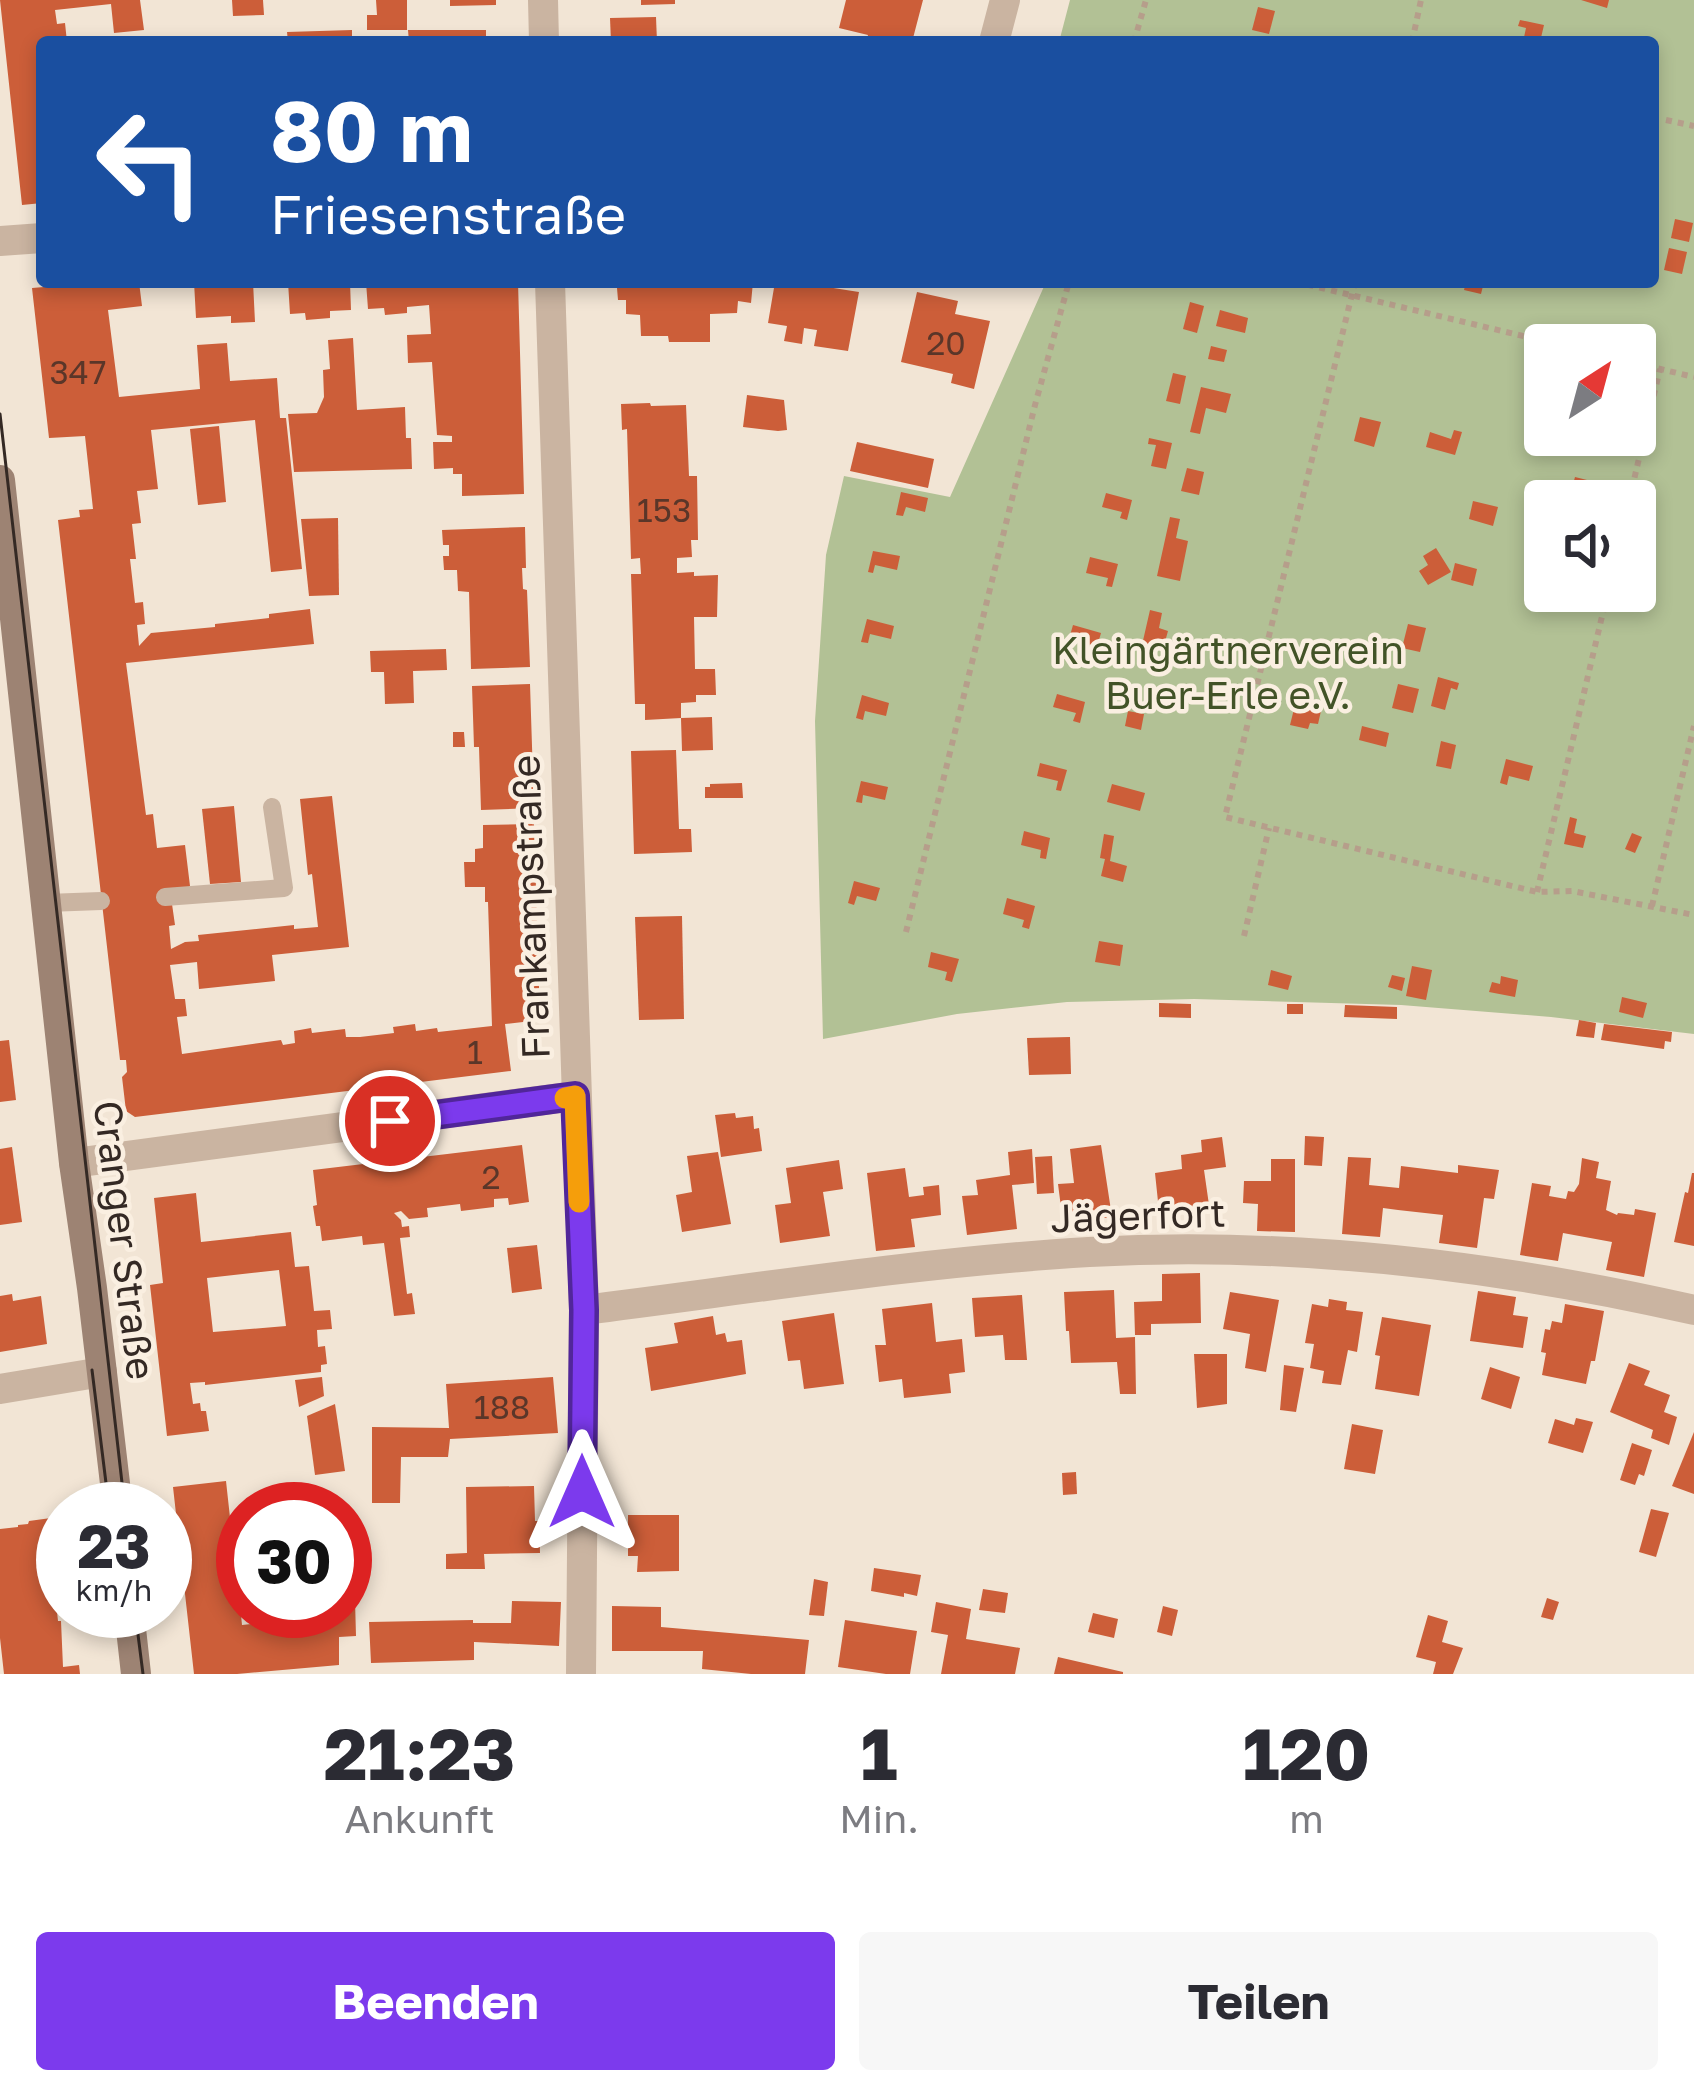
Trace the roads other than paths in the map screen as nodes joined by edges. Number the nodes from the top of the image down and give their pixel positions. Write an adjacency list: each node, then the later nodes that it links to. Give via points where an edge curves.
1 (543, 0): 3 (street)
2 (1005, 0): 4 (street)
3 (544, 36)
4 (996, 36)
5 (36, 238): 6 (street)
6 (0, 241)
7 (550, 288): 13 (street, Frankampstraße)
8 (0, 480): 12 (main road, Cranger Straße)
9 (272, 807): 10 (lane, via 284,888)
10 (165, 897)
11 (101, 901): 12 (lane)
12 (47, 903): 14 (main road, Cranger Straße)
13 (575, 1096): 14 (street); 15 (street, Frankampstraße)
14 (74, 1163): 17 (main road, Cranger Straße)
15 (584, 1310): 16 (street, Jägerfort, via 1089,1252 1232,1250 1376,1258 1600,1288); 22 (street, Frankampstraße)
16 (1694, 1310)
17 (102, 1372): 18 (street); 19 (main road, Cranger Straße)
18 (0, 1389)
19 (115, 1482)
20 (132, 1638): 21 (main road)
21 (136, 1674)
22 (581, 1674)

